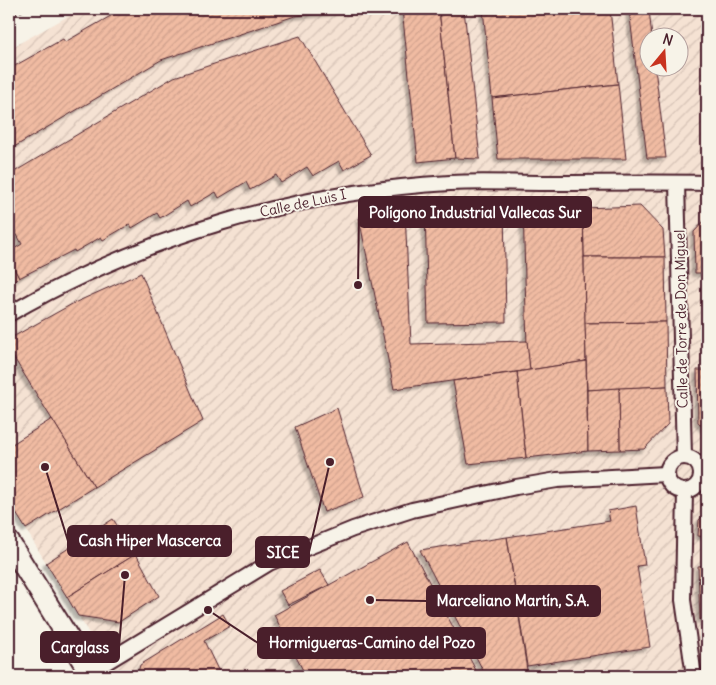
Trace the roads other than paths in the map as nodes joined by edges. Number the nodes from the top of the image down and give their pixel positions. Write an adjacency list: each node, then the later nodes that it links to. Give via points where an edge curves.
1 (677, 182): 2 (street, Calle de Luis I); 3 (street, Calle de Luis I, via 452,183 303,202 252,213 163,240 82,275); 4 (street, Calle de Torre de Don Miguel)
2 (707, 183)
3 (9, 314)
4 (684, 456): 5 (street, via 675,458 668,465); 6 (street, via 693,458)
5 (666, 474): 7 (street, via 669,483); 9 (street, via 557,480 516,487 412,510 353,529 269,563 217,592)
6 (704, 475): 7 (street, via 693,489)
7 (685, 491): 10 (street, via 683,600)
8 (9, 542): 9 (street)
9 (91, 674)
10 (694, 676)

